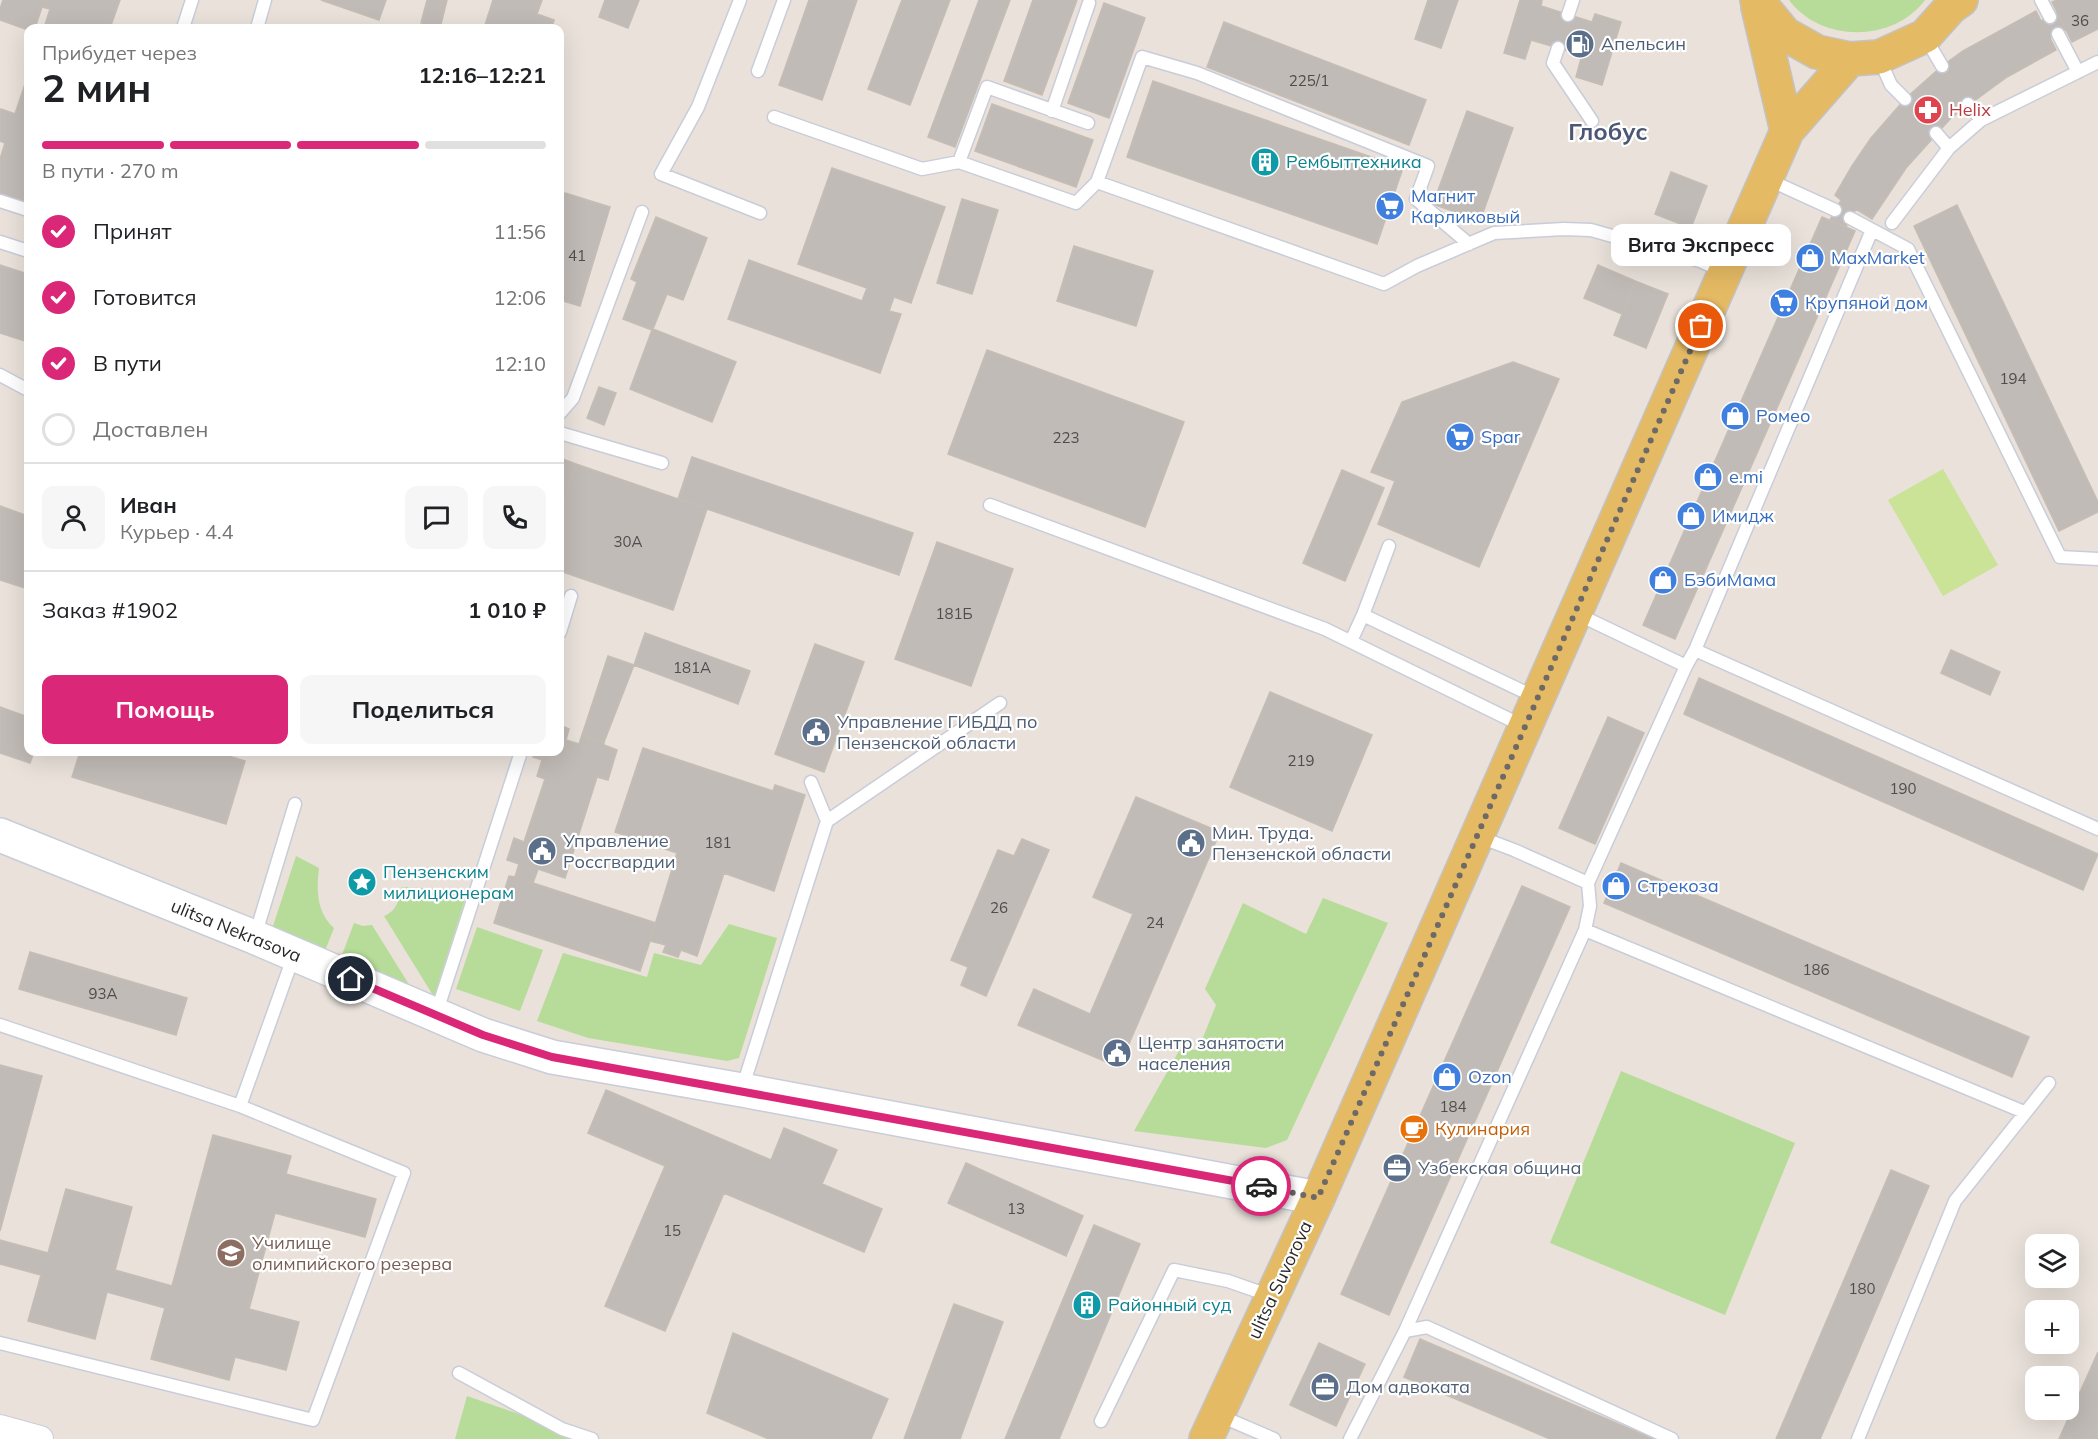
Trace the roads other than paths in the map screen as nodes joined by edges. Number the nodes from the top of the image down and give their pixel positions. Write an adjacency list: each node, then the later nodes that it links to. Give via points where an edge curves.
1 (192, 0): 12 (lane)
2 (265, 0): 13 (lane)
3 (740, 0): 39 (lane, via 698,107 661,174)
4 (784, 0): 20 (lane)
5 (1573, 0): 10 (lane)
6 (1757, 0): 17 (main road, via 1785,34 1817,52); 29 (main road)
7 (2041, 0): 11 (lane)
8 (1955, 2): 15 (main road)
9 (1089, 3): 24 (lane)
10 (1568, 15)
11 (2050, 17)
12 (184, 24)
13 (258, 24)
14 (2058, 34): 21 (lane)
15 (1924, 36): 17 (main road); 19 (lane)
16 (1558, 48): 27 (lane, via 1553,63)
17 (1864, 58): 22 (lane); 29 (main road, ulitsa Suvorova)
18 (2098, 62): 21 (lane)
19 (1942, 66)
20 (758, 71)
21 (2078, 72): 26 (lane)
22 (1905, 99)
23 (1968, 104): 26 (lane)
24 (1052, 111): 28 (lane); 32 (lane, via 987,87)
25 (774, 117): 32 (lane, via 922,169)
26 (1981, 120): 31 (lane)
27 (1592, 121)
28 (1088, 123)
29 (1787, 130): 33 (main road, ulitsa Suvorova)
30 (1936, 133): 31 (lane)
31 (1949, 148): 41 (lane)
32 (959, 162): 34 (lane, via 1076,203)
33 (1766, 178): 37 (lane); 46 (main road, ulitsa Suvorova)
34 (1097, 182): 44 (lane, via 1384,284); 44 (lane, via 1142,57 1197,73 1428,166 1416,199)
35 (0, 201): 36 (lane)
36 (24, 209)
37 (1835, 210)
38 (642, 212): 49 (lane, via 573,398)
39 (760, 213)
40 (1850, 218): 42 (lane)
41 (1892, 223)
42 (1872, 230): 54 (lane, via 1908,249 2060,557); 60 (lane)
43 (0, 242): 45 (lane)
44 (1469, 244): 46 (lane, via 1494,233 1591,230 1700,261)
45 (24, 250)
46 (1724, 272): 57 (main road, ulitsa Suvorova)
47 (0, 375): 48 (lane)
48 (24, 388)
49 (564, 408)
50 (564, 434): 51 (lane)
51 (662, 463)
52 (990, 505): 59 (lane)
53 (1389, 546): 58 (lane)
54 (2098, 559)
55 (571, 596): 56 (lane)
56 (564, 610)
57 (1574, 613): 61 (lane); 63 (main road, ulitsa Suvorova)
58 (1363, 615): 59 (lane); 63 (lane)
59 (1351, 641): 63 (lane)
60 (1695, 650): 61 (lane); 68 (lane)
61 (1686, 666): 71 (lane)
62 (1000, 703): 67 (lane)
63 (1530, 712): 70 (main road, ulitsa Suvorova)
64 (520, 756): 75 (lane)
65 (811, 782): 67 (lane)
66 (295, 804): 73 (lane)
67 (827, 821): 78 (lane)
68 (2098, 829)
69 (0, 835): 73 (main road, ulitsa Nekrasova)
70 (1476, 836): 71 (lane); 81 (main road, ulitsa Suvorova)
71 (1588, 883): 72 (lane, via 1590,906)
72 (1585, 930): 80 (lane); 83 (lane)
73 (254, 937): 74 (main road, ulitsa Nekrasova)
74 (294, 954): 75 (main road, ulitsa Nekrasova); 79 (lane)
75 (436, 1015): 78 (main road, ulitsa Nekrasova, via 552,1057)
76 (0, 1025): 79 (lane)
77 (2049, 1083): 80 (lane)
78 (742, 1090): 81 (main road, ulitsa Nekrasova)
79 (240, 1106): 84 (lane, via 404,1173 313,1420)
80 (2024, 1112): 94 (lane, via 1955,1201)
81 (1318, 1198): 82 (main road, ulitsa Suvorova)
82 (1272, 1297): 86 (lane, via 1228,1281 1174,1270); 87 (main road, ulitsa Suvorova)
83 (1405, 1331): 92 (lane); 93 (lane, via 1428,1327)
84 (0, 1343)
85 (459, 1373): 90 (lane, via 562,1429)
86 (1101, 1421)
87 (1212, 1427): 91 (lane)
88 (0, 1428): 89 (street)
89 (40, 1439)
90 (592, 1439)
91 (1274, 1439)
92 (1350, 1439)
93 (1672, 1439)
94 (1858, 1439)

